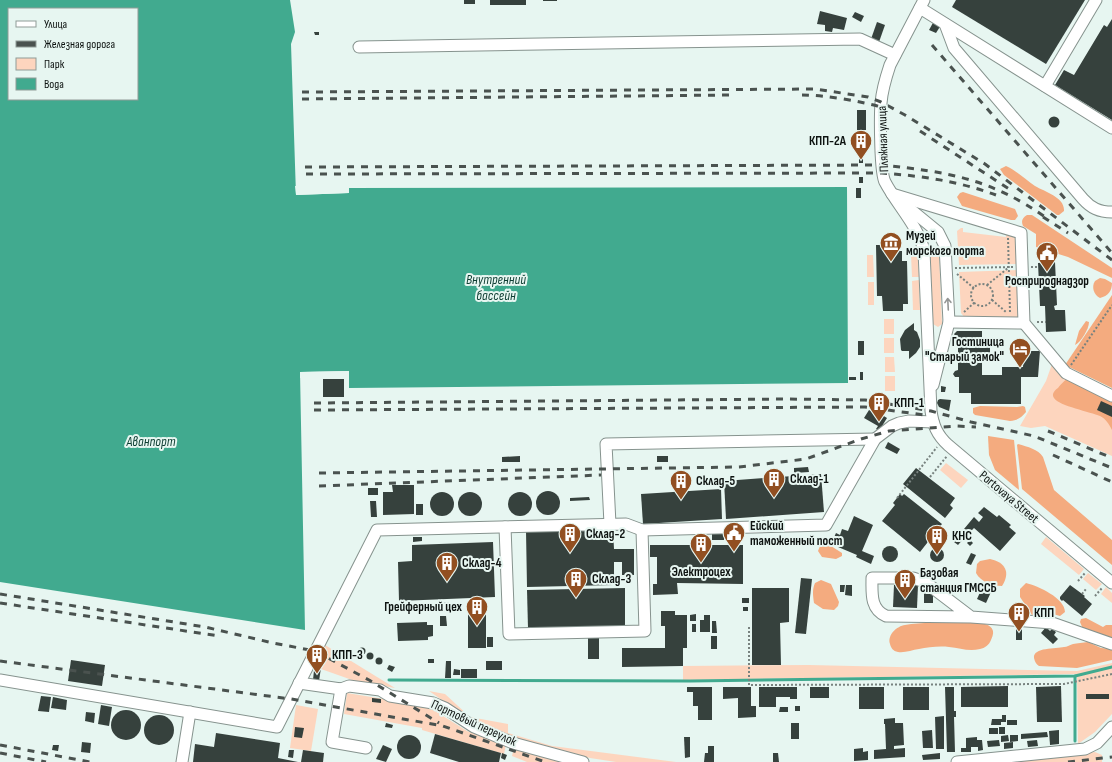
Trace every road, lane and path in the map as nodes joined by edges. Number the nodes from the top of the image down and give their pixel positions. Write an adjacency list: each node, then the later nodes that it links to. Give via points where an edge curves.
1 (1096, 0): 6 (street)
2 (922, 4): 3 (street); 5 (street, Пляжная улица)
3 (945, 24): 6 (street); 9 (street, via 954,48 1083,199 1097,210)
4 (359, 47): 5 (street, via 860,39)
5 (895, 55): 8 (street, Пляжная улица, via 886,76 881,107 882,173)
6 (1045, 86): 7 (street)
7 (1112, 128)
8 (892, 194): 10 (street); 14 (street, via 940,235); 25 (street, Пляжная улица, via 920,238 924,251)
9 (1112, 212)
10 (1008, 229): 11 (path); 12 (street, via 1021,233)
11 (1009, 267): 12 (path); 14 (path); 15 (path); 18 (path)
12 (1022, 267): 13 (path); 22 (street)
13 (1038, 267)
14 (950, 270): 16 (path); 19 (street, one-way to 14)
15 (987, 285): 16 (path, via 980,284); 16 (path, via 993,296 989,303 983,305 973,299)
16 (974, 288)
17 (1112, 305): 23 (path)
18 (1010, 315)
19 (949, 322): 22 (street); 25 (street)
20 (1041, 322): 21 (path)
21 (1046, 322)
22 (1024, 323): 23 (street)
23 (1066, 372): 24 (street)
24 (1112, 396)
25 (930, 397): 26 (street, Portovaya Street)
26 (933, 422): 27 (street, via 899,423); 37 (street, Portovaya Street, via 937,432 948,445)
27 (875, 439): 32 (street, via 606,444); 34 (street, via 826,525)
28 (937, 446): 31 (path)
29 (948, 455): 30 (path)
30 (930, 477)
31 (897, 498)
32 (610, 524): 33 (street); 34 (street, via 626,524)
33 (505, 527): 34 (street, via 509,634 645,631); 46 (street, via 376,530)
34 (642, 530)
35 (1088, 570): 36 (path)
36 (1078, 581)
37 (1108, 584): 40 (path)
38 (1086, 589): 39 (path)
39 (1082, 594)
40 (1095, 596)
41 (971, 618): 41 (street, via 920,579 872,578 873,602 883,615); 43 (street, via 1052,623)
42 (749, 627): 44 (path, via 749,685 1072,683)
43 (1112, 644)
44 (1112, 674)
45 (0, 680): 48 (street)
46 (299, 683): 47 (street, Портовый переулок); 48 (street, via 277,727)
47 (341, 689): 50 (street, via 332,742); 52 (street, Портовый переулок, via 349,686 380,690 390,696 433,703 474,727 513,743)
48 (190, 712): 51 (street)
49 (1112, 726): 53 (street, via 1097,742 1085,749)
50 (366, 748)
51 (182, 762)
52 (583, 762)
53 (957, 762)

